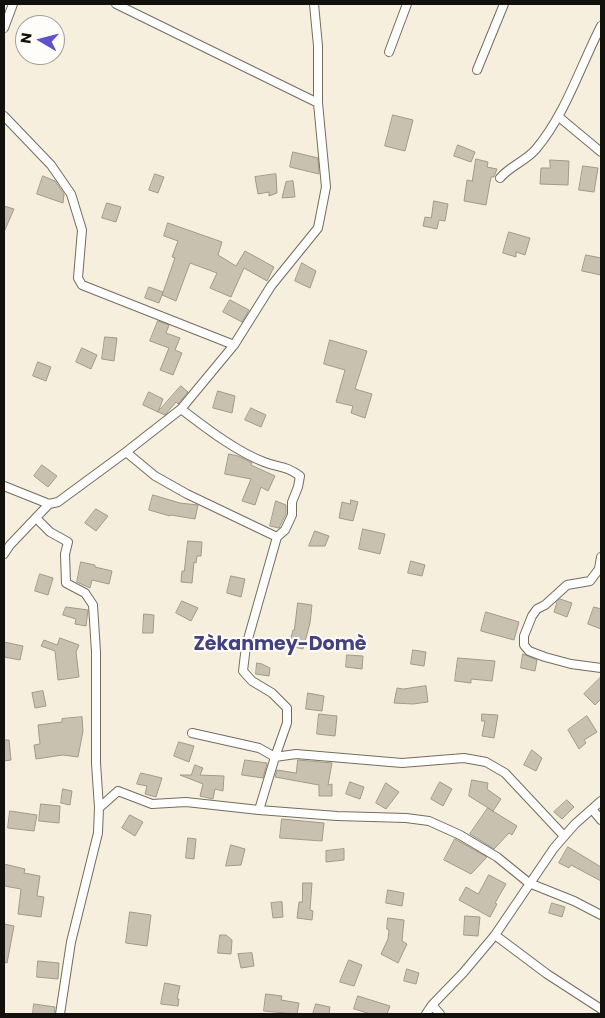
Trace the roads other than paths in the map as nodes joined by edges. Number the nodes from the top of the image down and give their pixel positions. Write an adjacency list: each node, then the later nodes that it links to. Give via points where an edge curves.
1 (13, 4): 7 (street)
2 (116, 4): 10 (street)
3 (314, 4): 10 (street)
4 (407, 4): 8 (street)
5 (504, 4): 9 (street)
6 (601, 26): 12 (street)
7 (4, 28)
8 (389, 52)
9 (477, 70)
10 (318, 103): 15 (street, via 326,187 318,228 271,286)
11 (4, 116): 15 (street, via 51,165 71,194 82,230 78,278 82,285)
12 (560, 117): 13 (street); 14 (street, via 534,152 506,170)
13 (601, 152)
14 (500, 178)
15 (234, 345): 16 (street)
16 (181, 409): 17 (street); 21 (street, via 220,438 264,462 289,468 300,476 292,502 292,515 285,530)
17 (126, 452): 19 (street, via 58,502); 21 (street, via 155,476)
18 (4, 486): 19 (street)
19 (50, 504): 20 (street)
20 (36, 518): 22 (street); 28 (street, via 50,532 68,542 66,583 85,593 93,605)
21 (276, 537): 26 (street, via 246,646 243,671 286,708 287,724)
22 (4, 554)
23 (601, 556): 24 (street, via 599,569 590,581 567,585 537,609 524,636 524,645 528,651 572,664)
24 (601, 668)
25 (192, 733): 26 (street, via 259,748)
26 (275, 757): 30 (street); 32 (street, via 296,754 402,763 464,758 486,762 505,773)
27 (601, 801): 29 (street)
28 (99, 808): 30 (street, via 118,791 152,804 186,802); 38 (street, via 98,833 71,942)
29 (592, 809): 31 (street); 32 (street)
30 (259, 810): 33 (street, via 429,822 460,835)
31 (601, 820)
32 (564, 836): 33 (street)
33 (529, 883): 34 (street); 35 (street)
34 (601, 915)
35 (494, 935): 36 (street, via 463,974); 37 (street)
36 (432, 1005): 39 (street); 40 (street)
37 (601, 1009)
38 (60, 1014)
39 (426, 1014)
40 (440, 1014)

